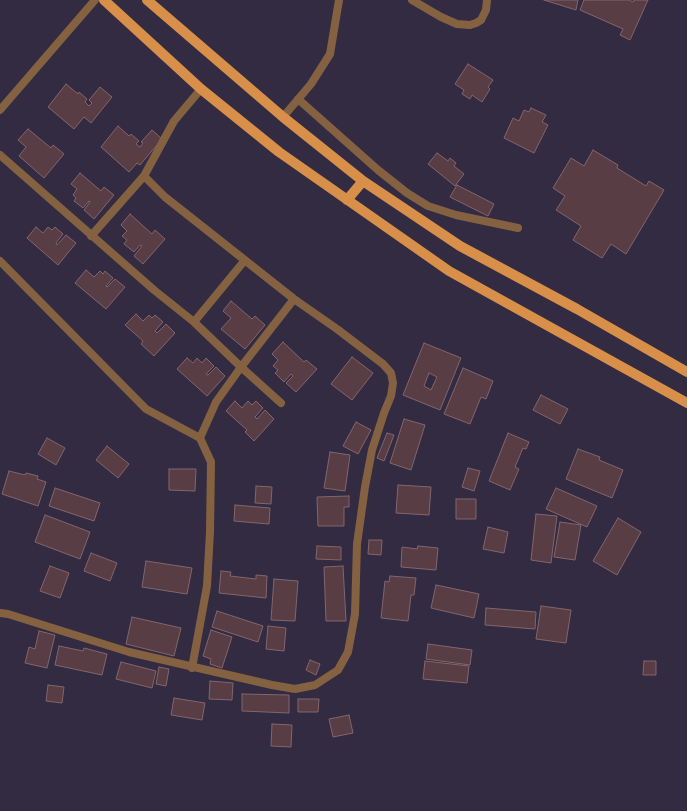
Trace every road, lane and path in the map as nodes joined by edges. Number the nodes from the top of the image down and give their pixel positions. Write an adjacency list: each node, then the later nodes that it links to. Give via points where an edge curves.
1 (95, 0): 9 (street)
2 (104, 0): 7 (main road)
3 (148, 0): 10 (main road)
4 (339, 0): 8 (street, via 330,54)
5 (412, 0): 6 (street, via 441,17 458,24 470,25 480,20 486,10)
6 (487, 0)
7 (201, 90): 12 (street, via 174,121); 14 (main road)
8 (298, 99): 10 (street); 15 (street, via 378,170 428,206 456,215)
9 (0, 110)
10 (283, 117): 13 (main road)
11 (0, 155): 16 (street)
12 (144, 176): 16 (street); 17 (street, via 165,197)
13 (363, 181): 14 (main road); 22 (main road, via 460,246)
14 (347, 200): 24 (main road, via 449,271)
15 (518, 228)
16 (91, 236): 20 (street)
17 (245, 260): 19 (street); 20 (street)
18 (0, 261): 25 (street, via 146,409)
19 (294, 299): 21 (street); 27 (street, via 383,364 391,374 393,383 372,450 365,486 357,544 355,614 348,652 338,670 315,685 295,689)
20 (194, 322): 21 (street)
21 (241, 367): 23 (street); 25 (street, via 216,402)
22 (687, 372)
23 (282, 403)
24 (687, 403)
25 (200, 438): 27 (street, via 211,462 210,532 207,586)
26 (0, 613): 27 (street)
27 (192, 668)

